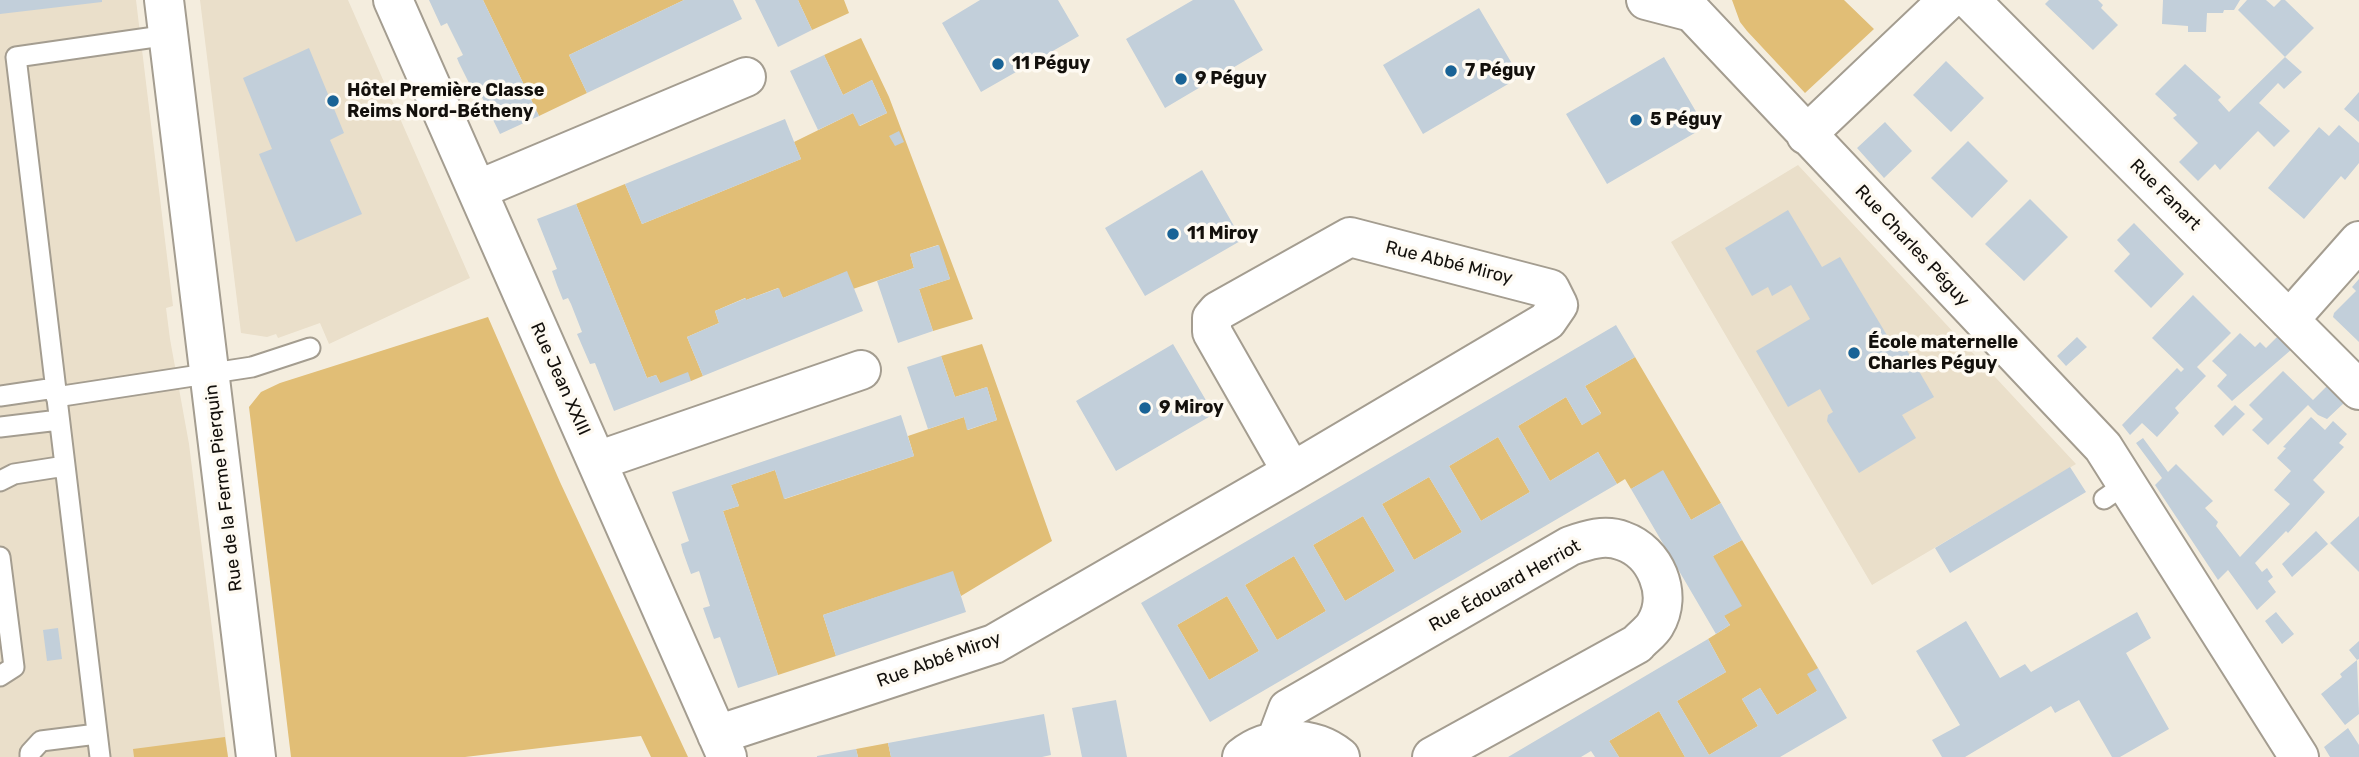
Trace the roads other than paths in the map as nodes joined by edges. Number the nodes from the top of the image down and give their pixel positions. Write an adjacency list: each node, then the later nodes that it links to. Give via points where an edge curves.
1 (393, 0): 9 (street, Rue Jean XXIII)
2 (1646, 0): 5 (street, Rue Charles Péguy)
3 (1948, 0): 8 (street)
4 (1970, 0): 11 (street, Rue Fanart)
5 (1696, 6): 8 (street, Rue Charles Péguy)
6 (167, 18): 14 (street); 16 (lane, via 16,57)
7 (746, 78): 9 (street)
8 (1805, 135): 35 (street, Rue Charles Péguy, via 2103,447 2115,491)
9 (477, 190): 20 (street, Rue Jean XXIII)
10 (2359, 241): 11 (street)
11 (2290, 320): 15 (street, Rue Fanart)
12 (310, 348): 14 (lane, via 252,367)
13 (861, 370): 20 (street)
14 (210, 374): 16 (lane, Rue de la Ferme Pierquin); 31 (street, Rue de la Ferme Pierquin)
15 (2359, 390)
16 (56, 393): 17 (lane, Rue de la Ferme Pierquin); 18 (lane)
17 (0, 396)
18 (59, 420): 19 (lane); 21 (lane)
19 (0, 427)
20 (597, 461): 28 (street, Rue Jean XXIII)
21 (65, 466): 23 (lane, via 14,474); 26 (lane)
22 (1292, 472): 22 (street, Rue Abbé Miroy, via 1547,321 1558,306 1550,289 1350,237 1218,312 1212,318 1212,332); 28 (street, Rue Abbé Miroy, via 994,644)
23 (0, 481)
24 (0, 557): 25 (lane, via 14,667)
25 (0, 676)
26 (97, 734): 29 (lane, via 41,741); 30 (lane)
27 (1276, 741): 32 (street); 33 (street, via 1305,741); 34 (street, Rue Édouard Herriot, via 1288,709 1570,546 1596,538 1622,540 1642,551 1659,572 1663,600 1656,624 1637,644)
28 (722, 746)
29 (30, 757)
30 (100, 757)
31 (256, 757)
32 (1242, 757)
33 (1340, 757)
34 (1432, 757)
35 (2298, 757)

